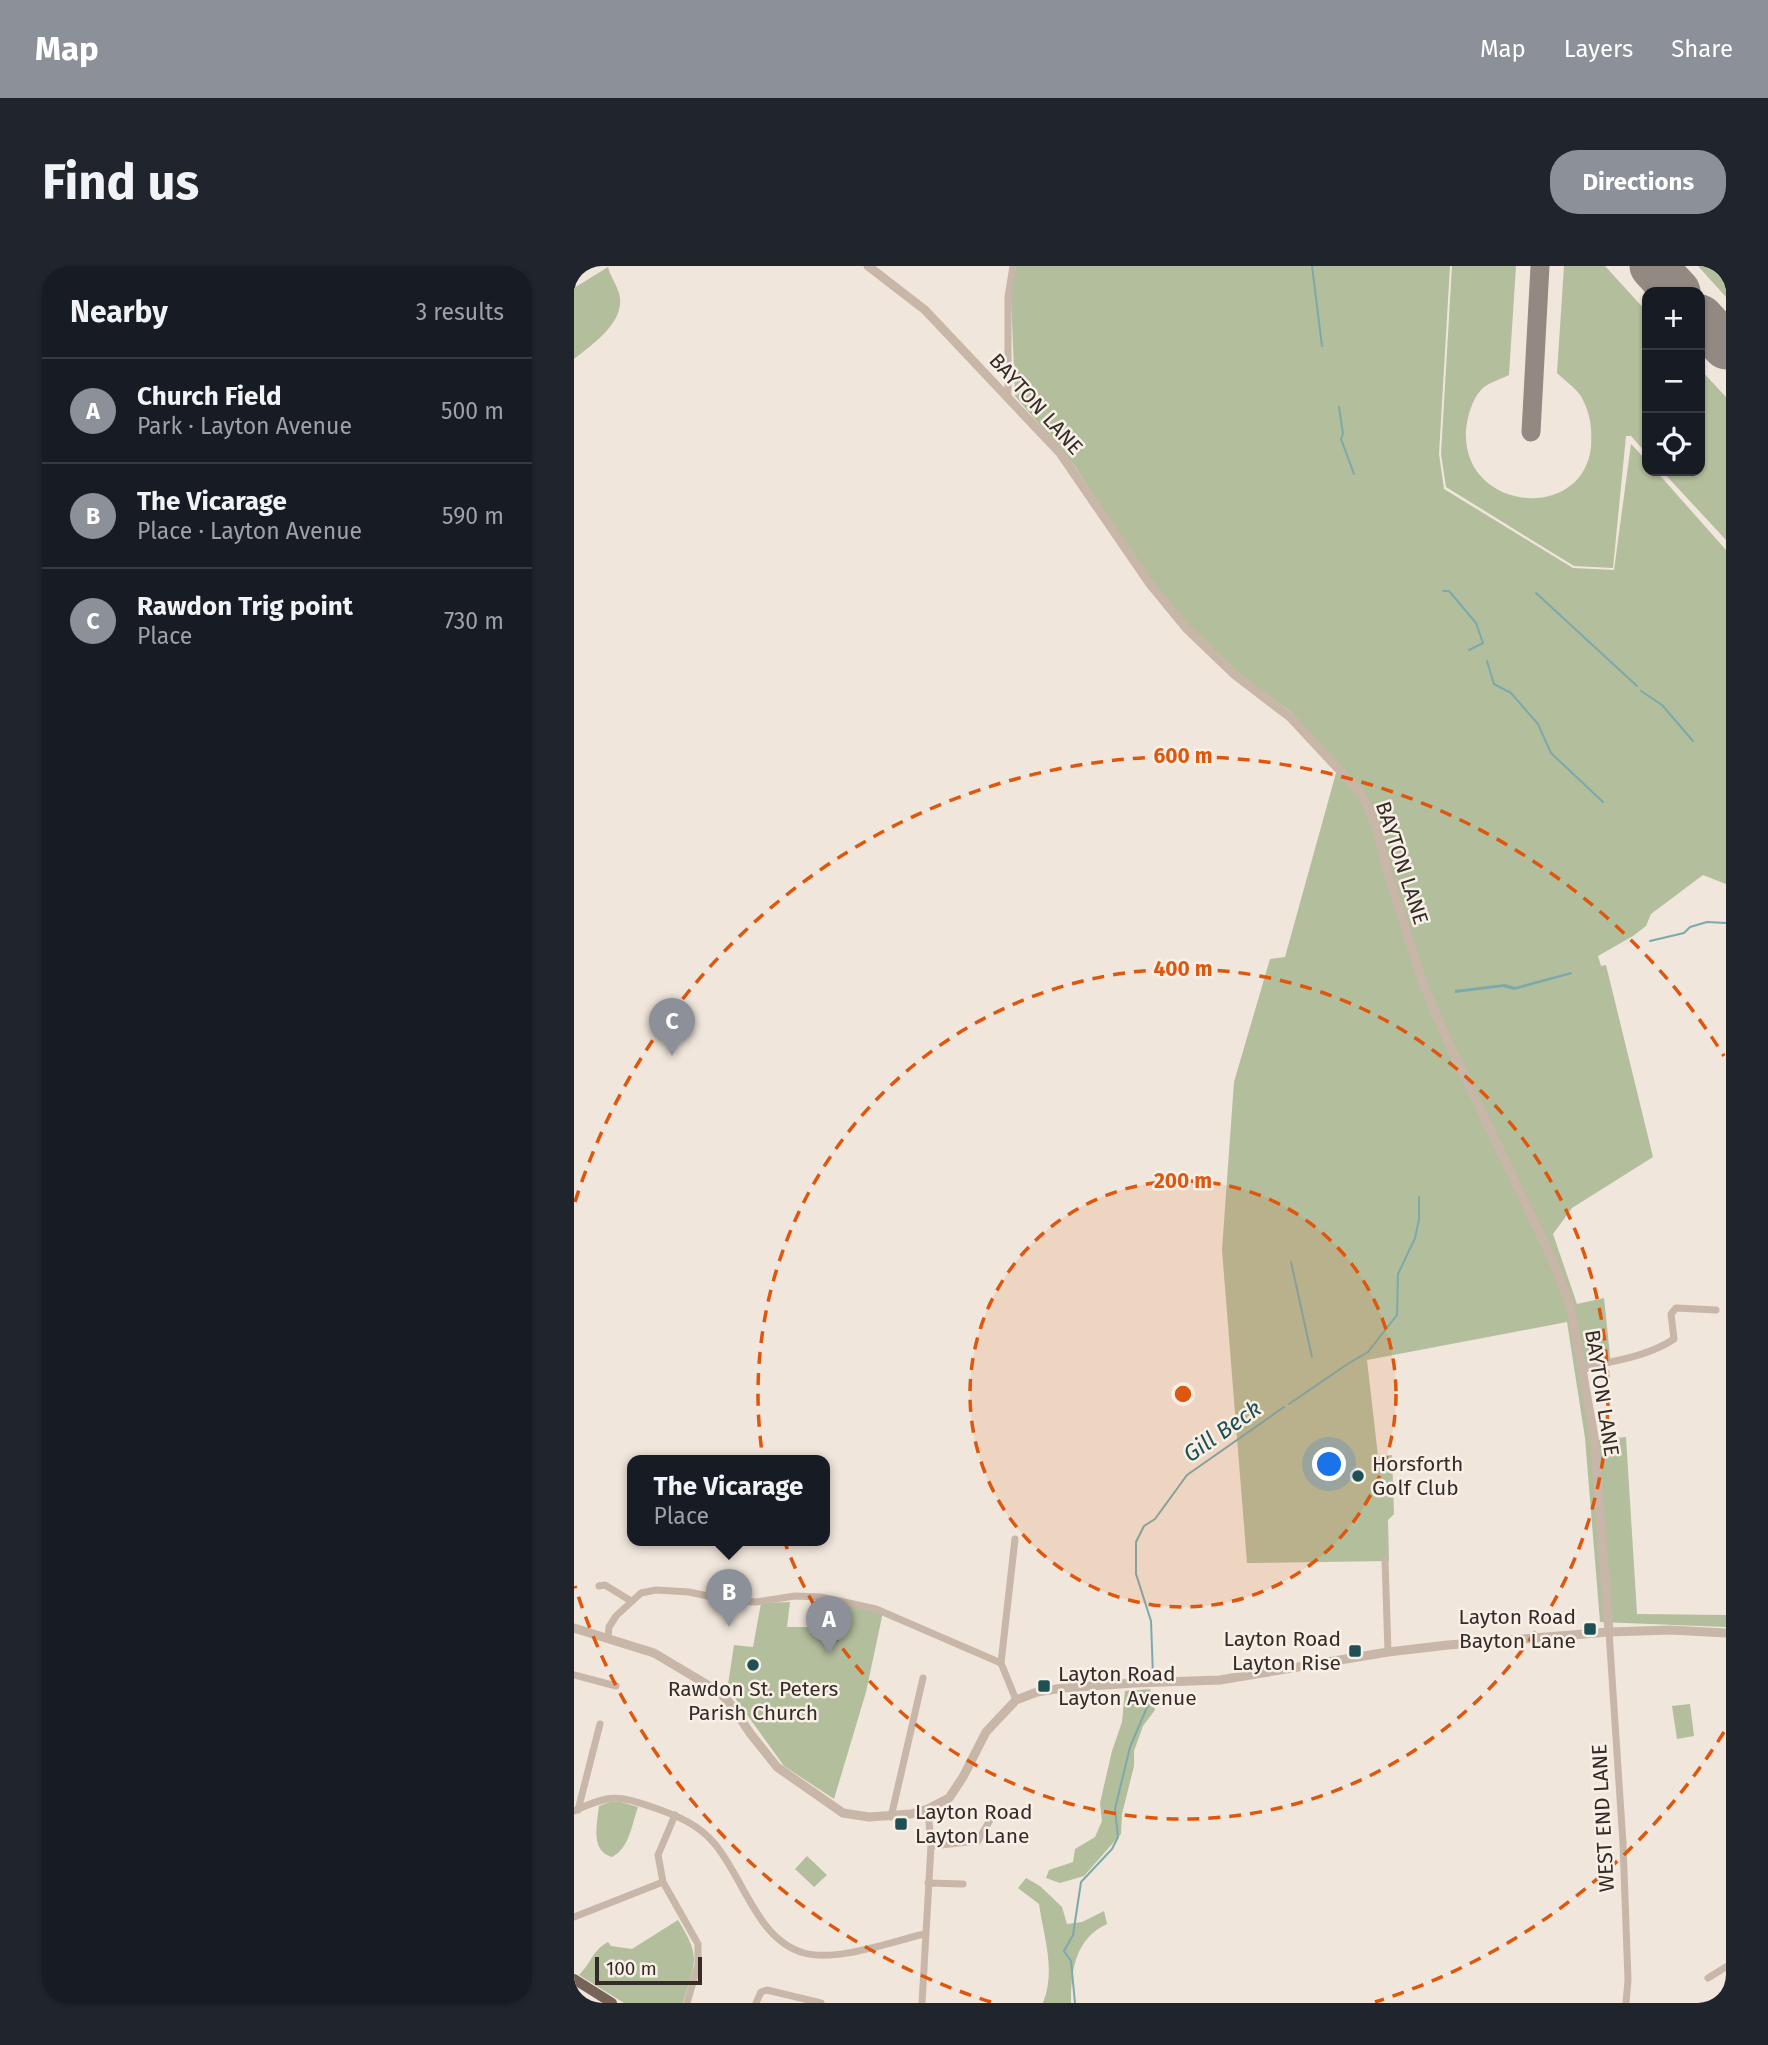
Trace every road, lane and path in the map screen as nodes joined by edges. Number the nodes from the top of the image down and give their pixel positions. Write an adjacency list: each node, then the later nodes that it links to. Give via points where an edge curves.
1 (868, 266): 3 (street, BAYTON LANE, via 925,310)
2 (1013, 266): 3 (street, via 1008,297)
3 (1008, 399): 5 (street, BAYTON LANE, via 1059,453 1186,628 1235,675 1290,717 1360,792 1376,827 1428,995 1570,1304)
4 (1716, 1310): 5 (street, via 1676,1308 1671,1314 1674,1339 1665,1345)
5 (1582, 1368): 11 (street, BAYTON LANE, via 1594,1436)
6 (1015, 1539): 15 (street)
7 (1385, 1560): 14 (street)
8 (599, 1586): 9 (street)
9 (631, 1601): 13 (street, via 609,1626); 15 (street, via 641,1592 656,1590 731,1601 795,1595 833,1598 876,1609)
10 (574, 1628): 13 (street)
11 (1609, 1632): 12 (street); 14 (street); 40 (street, WEST END LANE, via 1623,1843)
12 (1726, 1633)
13 (608, 1638): 24 (street, via 654,1653 718,1691 777,1767 843,1813)
14 (1388, 1652): 19 (street, via 1220,1680 1063,1688)
15 (1001, 1663): 19 (street)
16 (574, 1675): 18 (street)
17 (923, 1678): 24 (street)
18 (617, 1686)
19 (1016, 1700): 21 (street, via 986,1732 954,1792)
20 (600, 1724): 22 (street)
21 (928, 1809): 24 (street); 26 (street)
22 (576, 1811): 23 (street, via 618,1797)
23 (675, 1815): 27 (street, via 658,1855); 31 (street, via 714,1843 765,1927 791,1948 831,1955)
24 (891, 1817)
25 (990, 1820): 26 (street, via 978,1840)
26 (931, 1846): 28 (street)
27 (663, 1882): 30 (street); 36 (street, via 698,1944 698,1965)
28 (928, 1883): 29 (street); 31 (street)
29 (962, 1884)
30 (574, 1917)
31 (925, 1934): 39 (street)
32 (1726, 1967): 33 (street)
33 (1708, 1978)
34 (574, 1979): 35 (main road)
35 (611, 2003)
36 (687, 2003)
37 (756, 2003): 38 (street, via 767,1990)
38 (821, 2003)
39 (922, 2003)
40 (1626, 2003)

